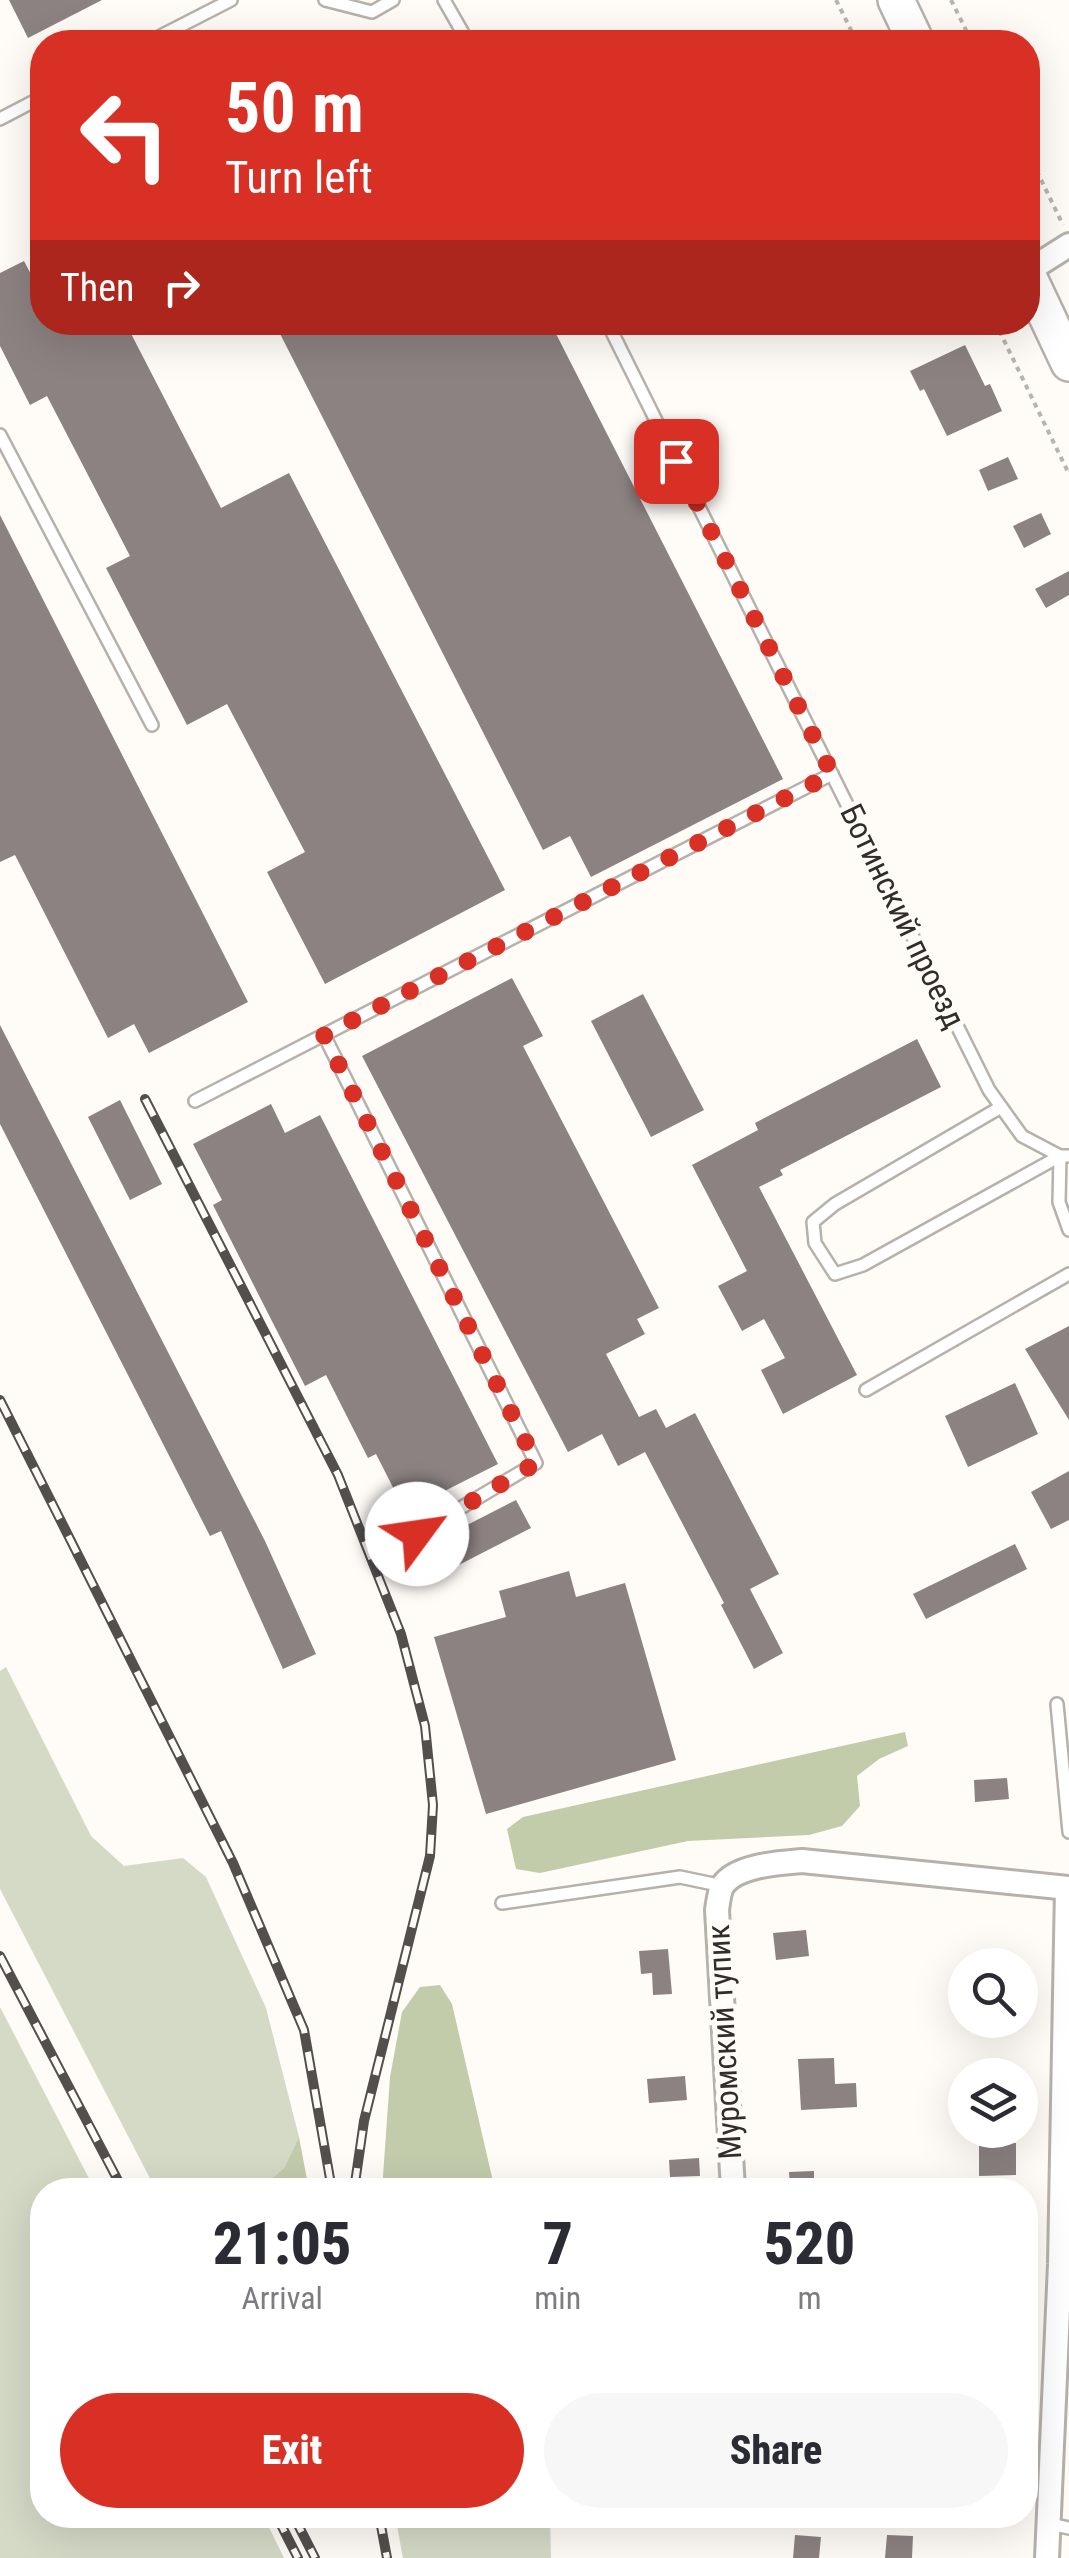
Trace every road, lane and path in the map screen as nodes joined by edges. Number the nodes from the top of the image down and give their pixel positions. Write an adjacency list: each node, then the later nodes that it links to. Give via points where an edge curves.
1 (231, 0): 8 (lane)
2 (325, 0): 3 (lane, via 372,12)
3 (393, 0)
4 (444, 0): 9 (lane)
5 (836, 0): 10 (path)
6 (896, 0): 11 (main road)
7 (951, 0): 12 (path)
8 (172, 30)
9 (461, 30)
10 (851, 30)
11 (910, 30)
12 (966, 30)
13 (30, 103): 14 (lane)
14 (0, 119)
15 (1040, 177): 16 (path)
16 (1069, 236)
17 (1069, 245): 18 (street)
18 (1040, 266)
19 (1040, 300): 22 (main road)
20 (613, 335): 26 (lane, Ботинский проезд)
21 (1000, 335): 24 (path)
22 (1069, 362)
23 (0, 435): 25 (lane)
24 (1069, 474)
25 (152, 725)
26 (832, 774): 27 (lane); 29 (lane, Ботинский проезд)
27 (324, 1035): 28 (lane); 34 (lane, via 536,1463)
28 (195, 1101)
29 (1001, 1107): 30 (lane, Ботинский проезд, via 1022,1136); 30 (lane, via 813,1222 815,1243 835,1274 863,1266)
30 (1064, 1156): 31 (lane, via 1059,1202)
31 (1069, 1230)
32 (1069, 1274): 33 (lane)
33 (866, 1390)
34 (417, 1534)
35 (1057, 1704): 36 (lane)
36 (1069, 1832)
37 (1068, 1882): 38 (street, Муромский тупик, via 802,1861 762,1865); 41 (street)
38 (722, 1886): 39 (lane, via 680,1877); 40 (street, Муромский тупик, via 716,1910)
39 (502, 1903)
40 (732, 2178)
41 (1060, 2526): 42 (street)
42 (1048, 2558)

